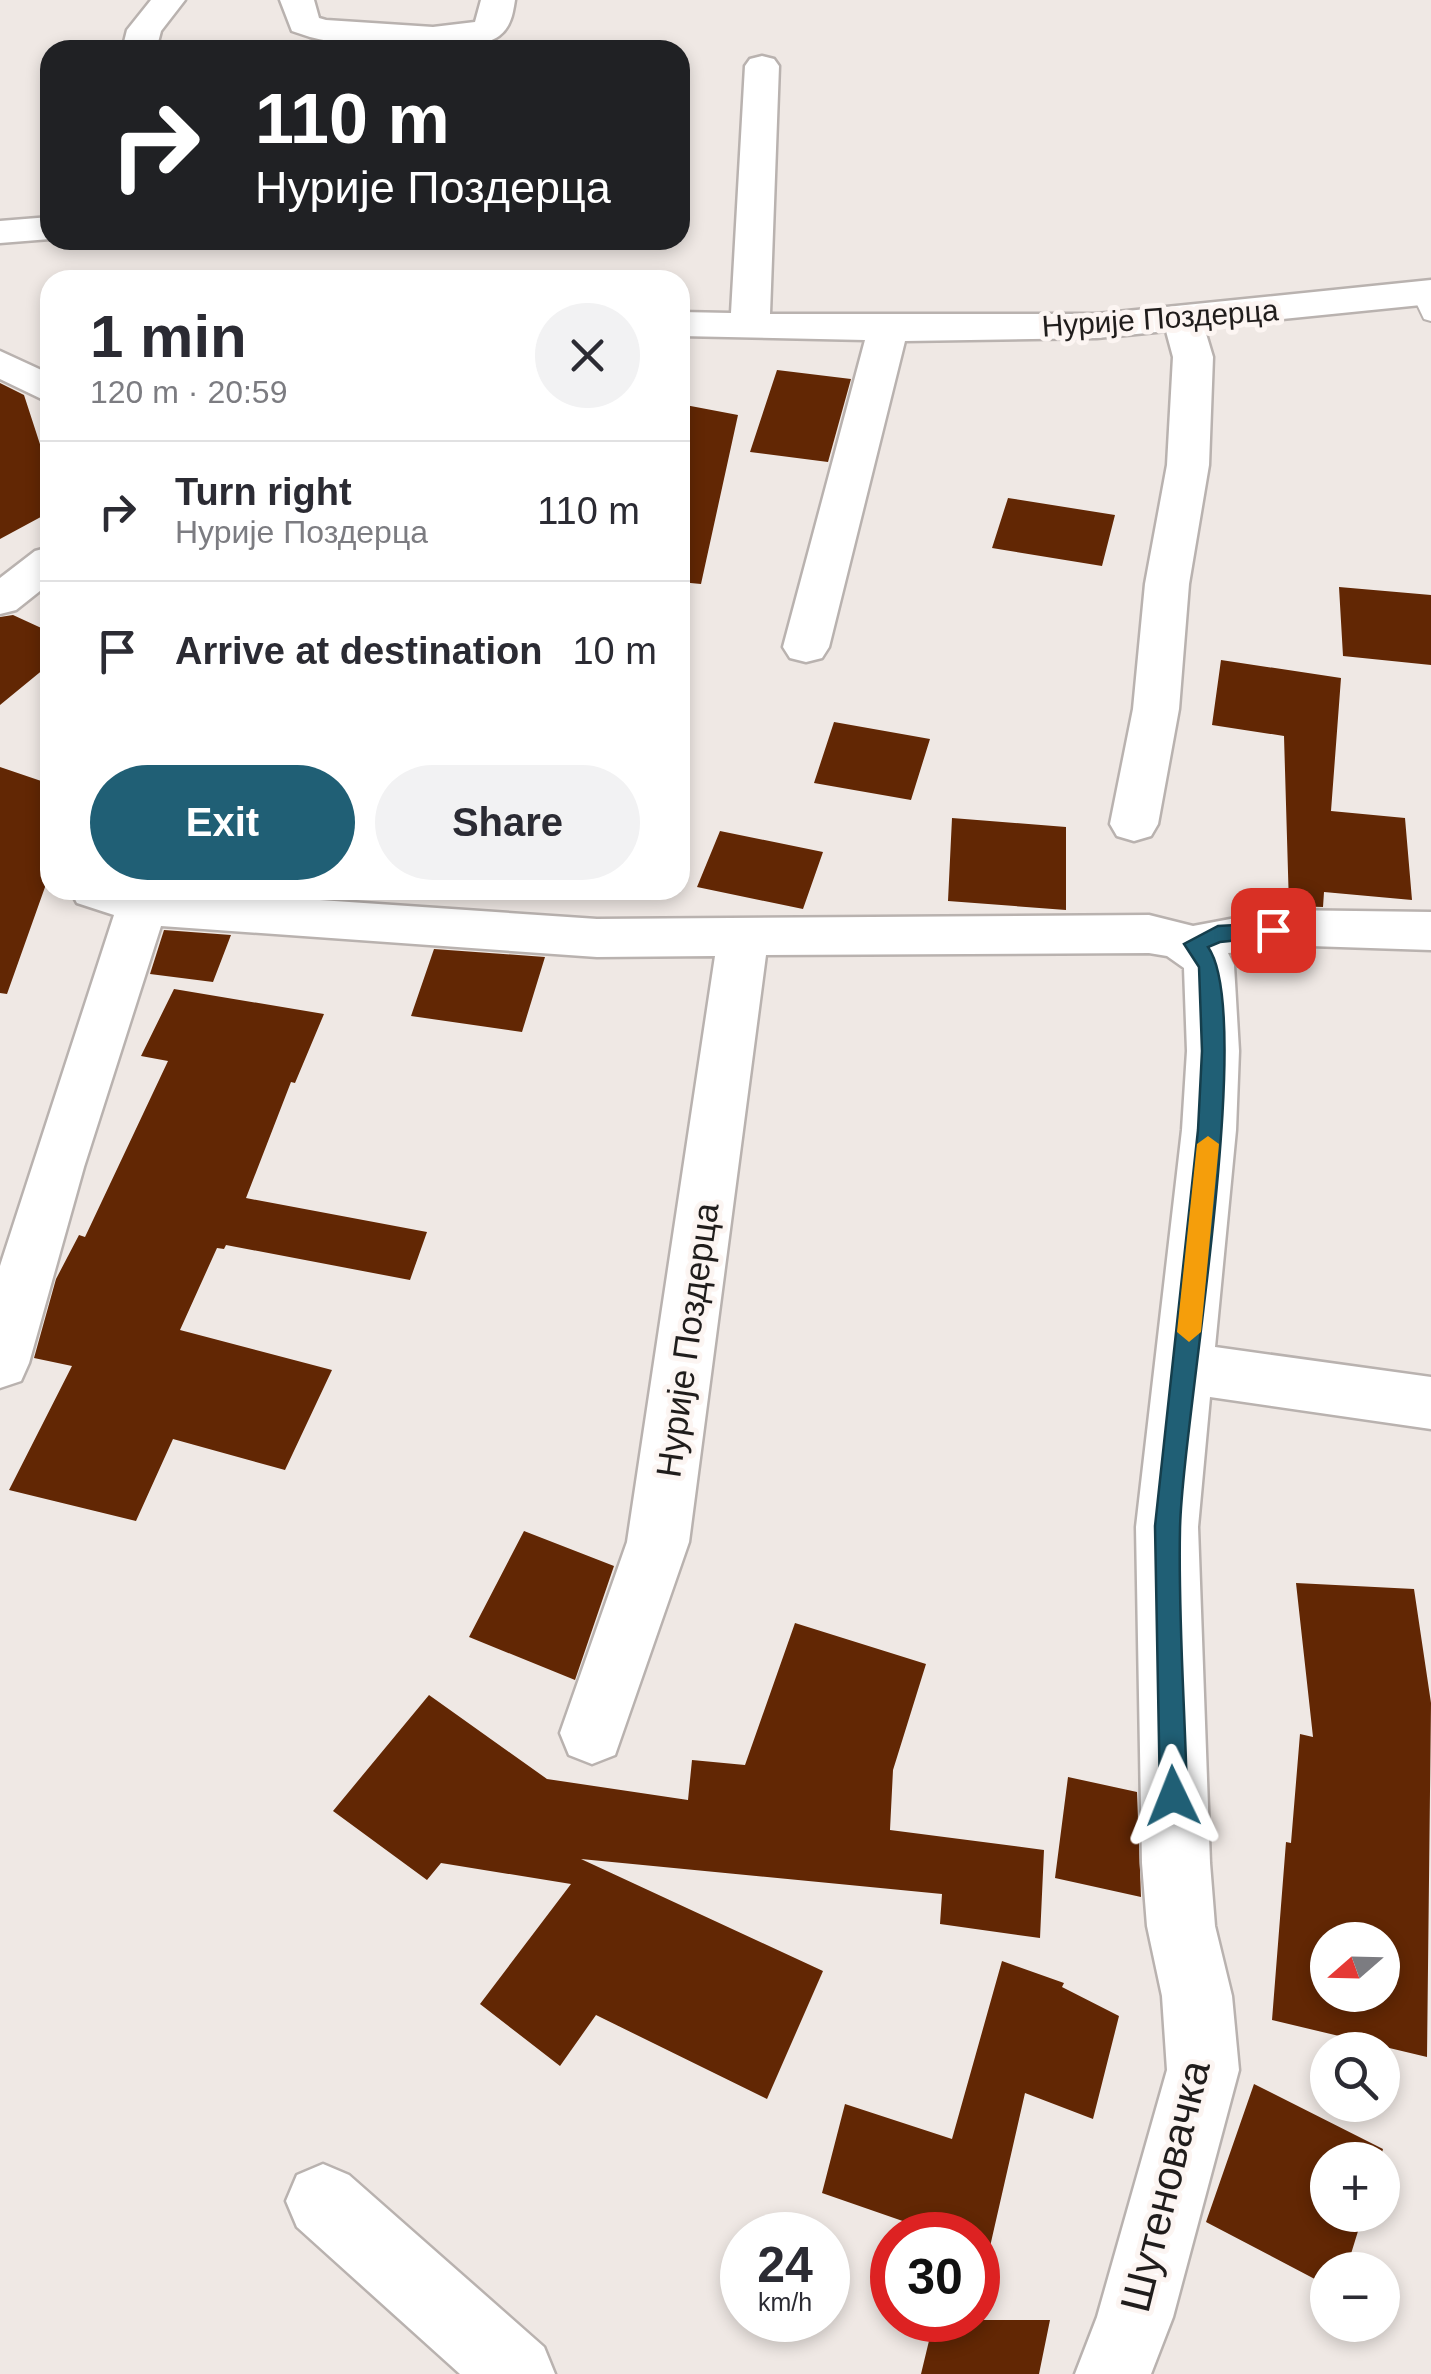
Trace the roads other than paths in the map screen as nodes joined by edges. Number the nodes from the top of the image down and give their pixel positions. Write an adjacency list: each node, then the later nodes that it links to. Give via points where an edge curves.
1 (168, 0): 4 (street)
2 (297, 0): 3 (street, via 304,24 322,30 462,36 487,30)
3 (498, 0)
4 (142, 40)
5 (762, 66): 11 (street)
6 (40, 229): 7 (street)
7 (0, 232)
8 (1428, 300): 9 (street, Нурије Поздерца)
9 (1182, 318): 12 (street, Нурије Поздерца); 18 (street, via 1193,357 1188,465)
10 (690, 324): 11 (street, Нурије Поздерца)
11 (750, 326): 12 (street, Нурије Поздерца)
12 (888, 330): 17 (street)
13 (0, 364): 14 (street)
14 (40, 386)
15 (40, 569): 16 (street)
16 (0, 600)
17 (806, 648)
18 (1134, 824)
19 (117, 900): 24 (street)
20 (142, 900): 22 (street, via 597,938)
21 (1431, 932): 23 (street, via 1273,930 1218,934)
22 (742, 937): 23 (street, via 1149,934); 27 (street, Нурије Поздерца, via 658,1542)
23 (1194, 944): 25 (street, via 1209,965 1213,1051)
24 (0, 1363)
25 (1186, 1368): 26 (street); 30 (street, Шутеновачка, via 1167,1526 1170,1696 1180,1926 1203,2070)
26 (1431, 1403)
27 (592, 1733)
28 (323, 2201): 29 (street)
29 (517, 2374)
30 (1113, 2374)

